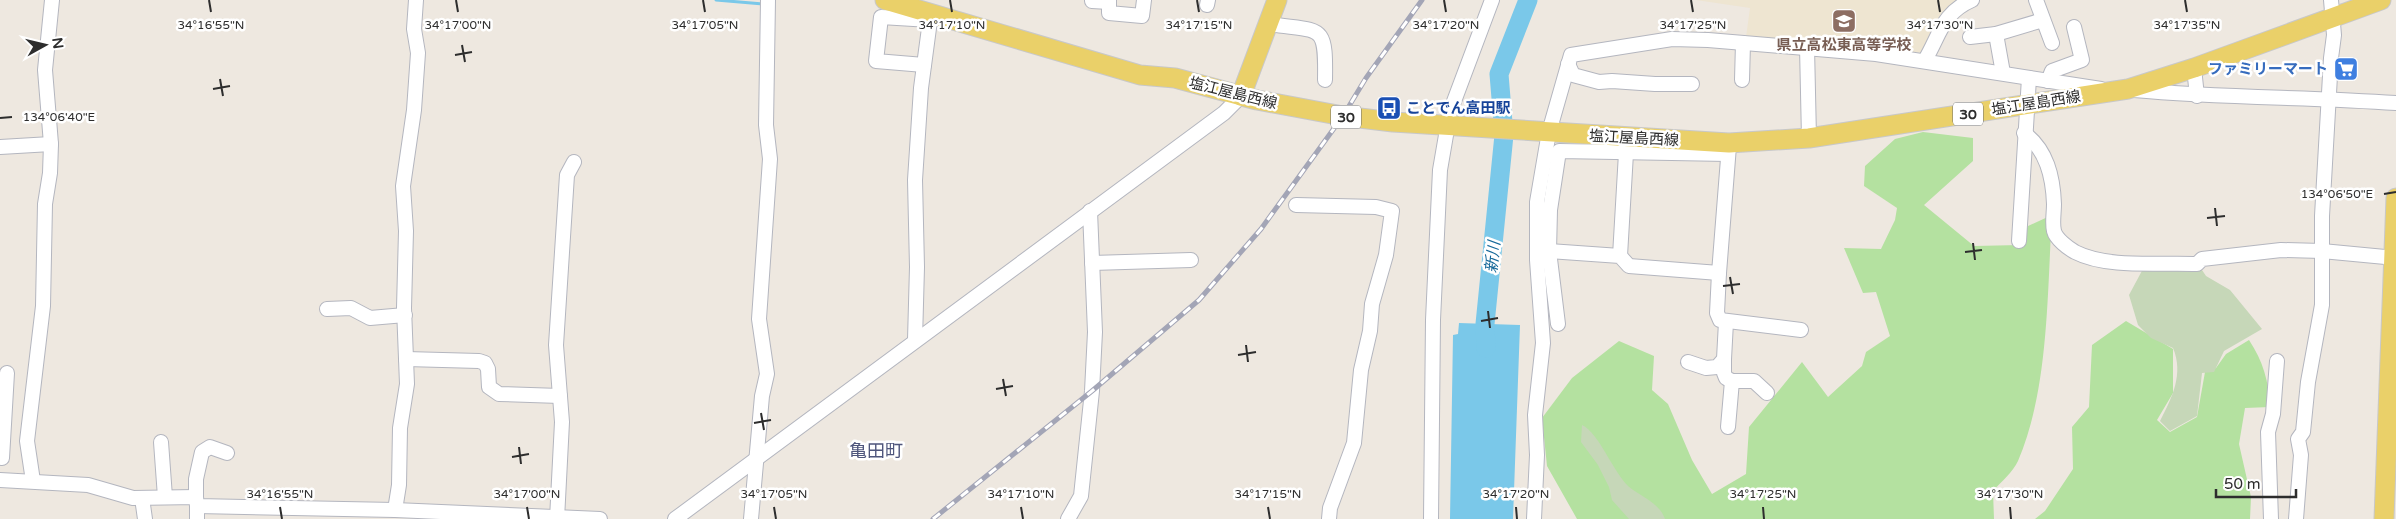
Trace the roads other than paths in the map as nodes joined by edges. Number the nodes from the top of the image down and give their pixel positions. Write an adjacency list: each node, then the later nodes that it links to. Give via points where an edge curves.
1 (52, 0): 43 (street, via 45,70)
2 (416, 0): 60 (street, via 414,29 418,53 403,186)
3 (768, 0): 79 (street, via 766,125 770,160 759,319 767,374)
4 (885, 0): 14 (main road, 塩江屋島西線 / 30)
5 (1092, 0): 12 (street)
6 (1144, 0): 12 (street, via 1142,16 1109,13)
7 (1277, 0): 16 (main road)
8 (1492, 0): 39 (street, via 1467,60 1450,112)
9 (1972, 0): 23 (street, via 1946,19)
10 (2036, 0): 15 (street)
11 (2381, 0): 13 (main road, 塩江屋島西線 / 30)
12 (1109, 1)
13 (2332, 9): 26 (main road, 塩江屋島西線 / 30); 36 (street, via 2334,35)
14 (930, 16): 25 (street); 25 (street, via 881,16 876,61); 34 (main road, 塩江屋島西線 / 30, via 1130,72 1175,78)
15 (2043, 20): 18 (street); 21 (street)
16 (1269, 24): 29 (street, via 1316,31 1325,46); 34 (main road)
17 (2074, 27): 31 (street, via 2082,60 2052,71)
18 (1996, 34): 19 (street); 27 (street)
19 (1970, 36)
20 (1743, 43): 22 (street); 24 (street, via 1672,39 1571,55); 30 (street)
21 (2052, 43)
22 (1807, 47): 23 (street); 42 (street)
23 (1925, 60): 27 (street)
24 (1568, 64): 32 (street, via 1574,75 1599,82); 40 (street)
25 (924, 65): 64 (street, via 915,180)
26 (2194, 68): 33 (main road, 塩江屋島西線 / 30); 35 (street)
27 (2003, 73): 28 (street)
28 (2028, 78): 31 (street); 38 (street)
29 (1325, 80)
30 (1742, 80)
31 (2048, 81): 33 (street)
32 (1692, 84)
33 (2121, 90): 35 (street); 38 (main road, 塩江屋島西線 / 30)
34 (1240, 96): 39 (main road, 塩江屋島西線 / 30, via 1343,116); 50 (street, via 1224,113)
35 (2197, 96): 36 (street)
36 (2329, 98): 37 (street); 53 (street)
37 (2396, 103)
38 (2026, 105): 41 (street); 42 (main road, 塩江屋島西線 / 30)
39 (1450, 127): 40 (main road, 塩江屋島西線 / 30); 84 (street, via 1440,170 1433,320)
40 (1545, 132): 45 (main road, 塩江屋島西線 / 30); 97 (street, via 1536,234 1543,343 1535,415)
41 (2024, 133): 51 (street); 53 (street, via 2046,161 2053,180 2054,232 2076,253 2132,263 2197,264 2202,259 2281,250)
42 (1809, 138): 45 (main road, 塩江屋島西線 / 30)
43 (51, 144): 44 (street); 81 (street, via 44,204 40,337 27,441)
44 (0, 147)
45 (1729, 148): 46 (street); 58 (street)
46 (1626, 152): 52 (street, via 1558,150 1550,210); 54 (street)
47 (574, 162): 73 (street, via 567,175 556,346)
48 (2396, 198): 55 (main road)
49 (1296, 205): 94 (street, via 1376,207 1392,211 1386,255 1372,304 1361,370 1354,443)
50 (1090, 211): 57 (street); 64 (street)
51 (2019, 241)
52 (1549, 251): 54 (street); 62 (street)
53 (2322, 251): 55 (street); 99 (street, via 2322,305 2304,425 2298,439 2302,455)
54 (1620, 256): 58 (street, via 1629,266)
55 (2395, 258): 76 (main road)
56 (1191, 260): 57 (street)
57 (1092, 263): 93 (street, via 1095,332 1086,462 1081,496)
58 (1719, 273): 61 (street, via 1717,312 1720,320)
59 (327, 309): 60 (street, via 351,308 370,318)
60 (405, 315): 65 (street)
61 (1726, 322): 63 (street); 66 (street)
62 (1558, 324)
63 (1801, 330)
64 (915, 340): 79 (street)
65 (406, 359): 73 (street, via 479,361 488,369 489,387 499,394); 86 (street, via 407,384 400,428)
66 (1724, 359): 68 (street, via 1717,368); 70 (street, via 1724,373)
67 (2277, 361): 98 (street, via 2273,414 2268,432)
68 (1688, 362)
69 (7, 373): 71 (street)
70 (1732, 381): 72 (street, via 1754,381); 74 (street)
71 (3, 390): 78 (street)
72 (1766, 392)
73 (560, 396): 88 (street)
74 (1728, 427)
75 (161, 442): 82 (street)
76 (2392, 451): 100 (main road)
77 (227, 454): 85 (street, via 210,447 202,452 196,479)
78 (2, 458)
79 (756, 458): 91 (street); 92 (street)
80 (0, 480): 81 (street)
81 (33, 482): 83 (street, via 88,485)
82 (166, 497): 83 (street); 85 (street)
83 (142, 498): 89 (street)
84 (1431, 501): 95 (street, via 1425,506); 96 (street)
85 (196, 507): 87 (street)
86 (395, 510): 87 (street); 88 (street)
87 (353, 514)
88 (558, 518): 90 (street)
89 (145, 519)
90 (600, 519)
91 (674, 519)
92 (751, 519)
93 (1068, 519)
94 (1328, 519)
95 (1425, 519)
96 (1431, 519)
97 (1534, 519)
98 (2271, 519)
99 (2296, 519)
100 (2384, 519)

